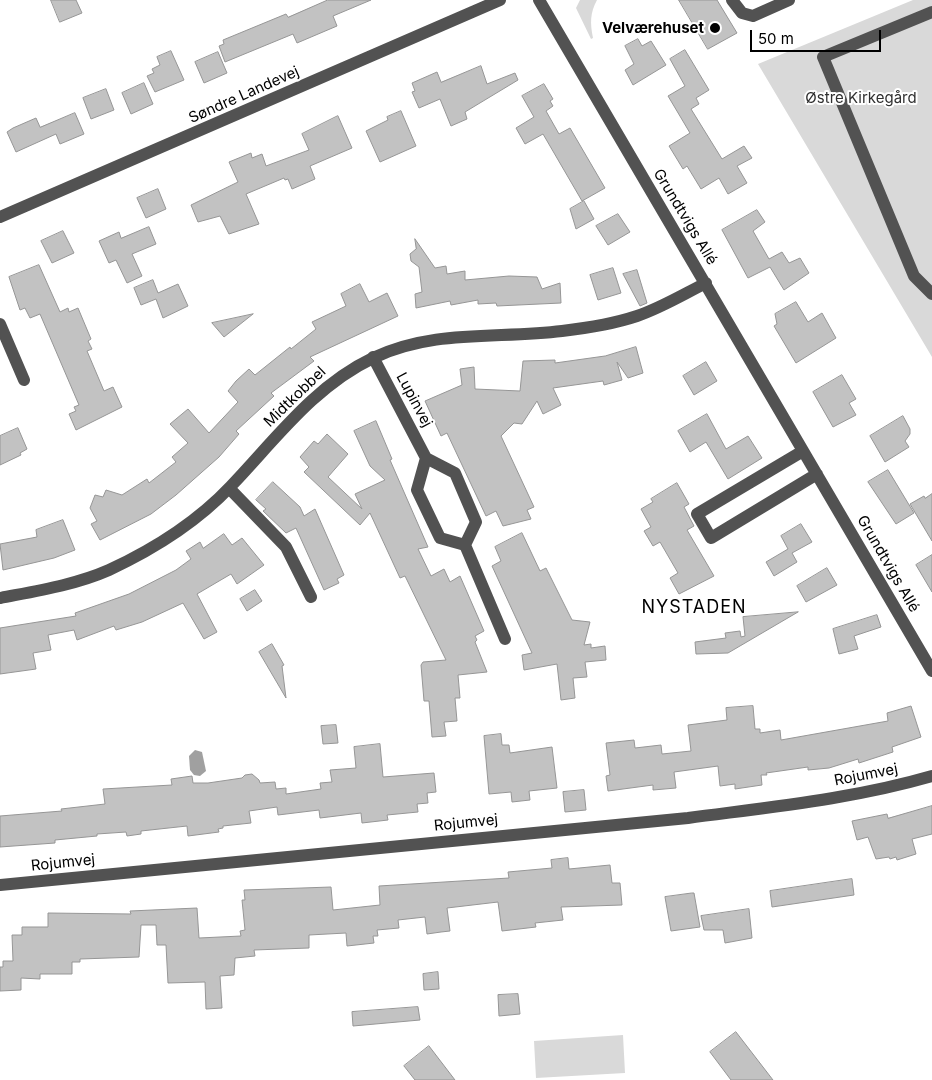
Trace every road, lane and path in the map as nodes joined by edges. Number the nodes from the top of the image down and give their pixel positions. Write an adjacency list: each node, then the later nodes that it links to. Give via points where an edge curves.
1 (500, 0): 6 (street, Søndre Landevej)
2 (539, 0): 7 (street, Grundtvigs Allé)
3 (732, 0): 4 (street, via 742,14 753,16)
4 (789, 0)
5 (932, 12): 8 (street, via 823,57 914,276)
6 (0, 217)
7 (706, 283): 10 (street, Midtkobbel, via 639,316 604,325 560,332 454,336 412,344); 12 (street, Grundtvigs Allé)
8 (932, 294)
9 (0, 324): 11 (street)
10 (373, 357): 13 (street, Lupinvej); 15 (street, Midtkobbel, via 338,378 303,408)
11 (24, 380)
12 (802, 451): 14 (street, Grundtvigs Allé); 14 (street, via 697,514 711,538)
13 (426, 458): 16 (street, via 455,473 476,522); 16 (street, via 417,490 440,538)
14 (817, 474): 20 (street, Grundtvigs Allé)
15 (229, 488): 17 (street, via 286,547); 18 (street, Midtkobbel, via 160,542 108,570 49,589)
16 (465, 546): 19 (street)
17 (311, 597)
18 (0, 598)
19 (505, 638)
20 (932, 671)
21 (932, 776): 22 (street, Rojumvej, via 802,804 688,818)
22 (0, 885)

